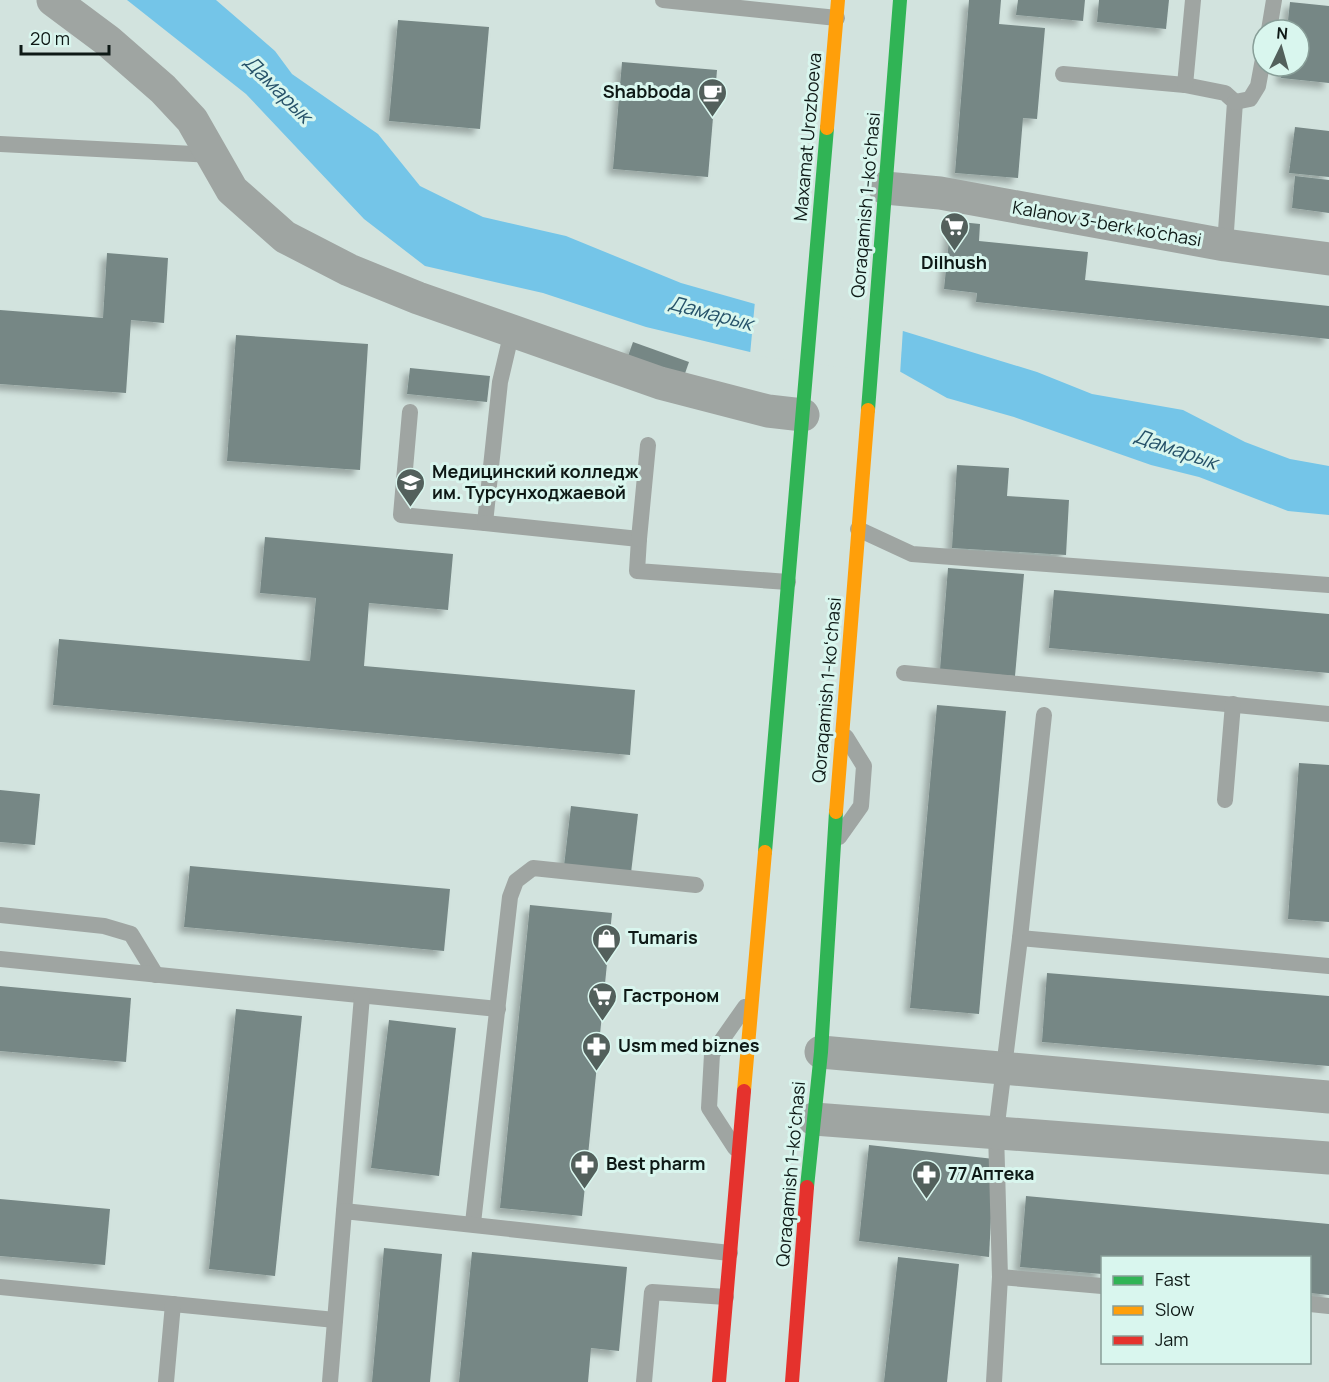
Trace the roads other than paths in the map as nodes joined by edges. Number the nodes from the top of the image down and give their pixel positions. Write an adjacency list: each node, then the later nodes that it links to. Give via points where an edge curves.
1 (53, 0): 14 (street, via 108,40 163,89 192,120)
2 (663, 0): 7 (lane)
3 (838, 0): 7 (main road, Maxamat Urozboeva)
4 (900, 0): 15 (main road, Qoraqamish 1-koʻchasi)
5 (1193, 0): 11 (lane)
6 (1274, 0): 8 (lane)
7 (837, 18): 19 (main road, Maxamat Urozboeva)
8 (1271, 18)
9 (1063, 74): 11 (lane)
10 (1259, 78): 12 (lane, via 1250,99)
11 (1185, 85): 12 (lane, via 1225,93)
12 (1235, 102): 16 (lane)
13 (0, 144): 14 (lane)
14 (213, 155): 18 (street, via 232,190 285,237 359,274)
15 (885, 188): 16 (street, Kalanov 3-berk ko'chasi, via 940,193); 23 (main road, Qoraqamish 1-koʻchasi)
16 (1226, 245): 17 (street, Kalanov 3-berk ko'chasi)
17 (1329, 259)
18 (512, 331): 19 (street, via 660,383 768,411); 22 (lane, via 500,382)
19 (803, 408): 25 (main road)
20 (410, 412): 22 (lane, via 401,515)
21 (648, 445): 24 (lane)
22 (485, 523): 24 (lane)
23 (858, 529): 26 (lane, via 912,554); 31 (main road, Qoraqamish 1-koʻchasi)
24 (639, 539): 25 (lane, via 637,571)
25 (788, 582): 41 (main road)
26 (1329, 585)
27 (904, 673): 28 (lane)
28 (1233, 704): 29 (lane); 32 (lane)
29 (1329, 714)
30 (1044, 715): 36 (lane)
31 (842, 730): 33 (main road, Qoraqamish 1-koʻchasi); 33 (lane, via 864,766 861,806)
32 (1225, 800)
33 (833, 845): 43 (main road, Qoraqamish 1-koʻchasi)
34 (696, 885): 42 (lane, via 532,868 516,881 510,897)
35 (0, 915): 39 (lane, via 104,926 131,934)
36 (1020, 938): 38 (lane); 44 (lane)
37 (0, 959): 39 (lane)
38 (1329, 966)
39 (156, 975): 40 (lane)
40 (362, 996): 42 (lane); 50 (lane)
41 (752, 996): 48 (main road); 48 (lane, via 712,1054 709,1108)
42 (498, 1009): 51 (lane)
43 (821, 1052): 44 (street); 46 (main road, Qoraqamish 1-koʻchasi)
44 (1004, 1070): 45 (street); 47 (lane)
45 (1329, 1097)
46 (814, 1119): 47 (street); 65 (main road, Qoraqamish 1-koʻchasi)
47 (996, 1131): 49 (street); 53 (lane)
48 (739, 1153): 52 (main road)
49 (1329, 1158)
50 (344, 1211): 51 (lane); 60 (lane)
51 (473, 1223): 52 (lane)
52 (730, 1252): 56 (main road)
53 (1000, 1277): 54 (lane); 66 (lane)
54 (1101, 1286)
55 (0, 1287): 57 (lane)
56 (726, 1297): 63 (lane, via 652,1292); 64 (main road)
57 (173, 1304): 60 (lane); 61 (lane)
58 (1311, 1304): 59 (lane)
59 (1329, 1306)
60 (335, 1320): 62 (lane)
61 (166, 1382)
62 (330, 1382)
63 (644, 1382)
64 (719, 1382)
65 (792, 1382)
66 (994, 1382)

